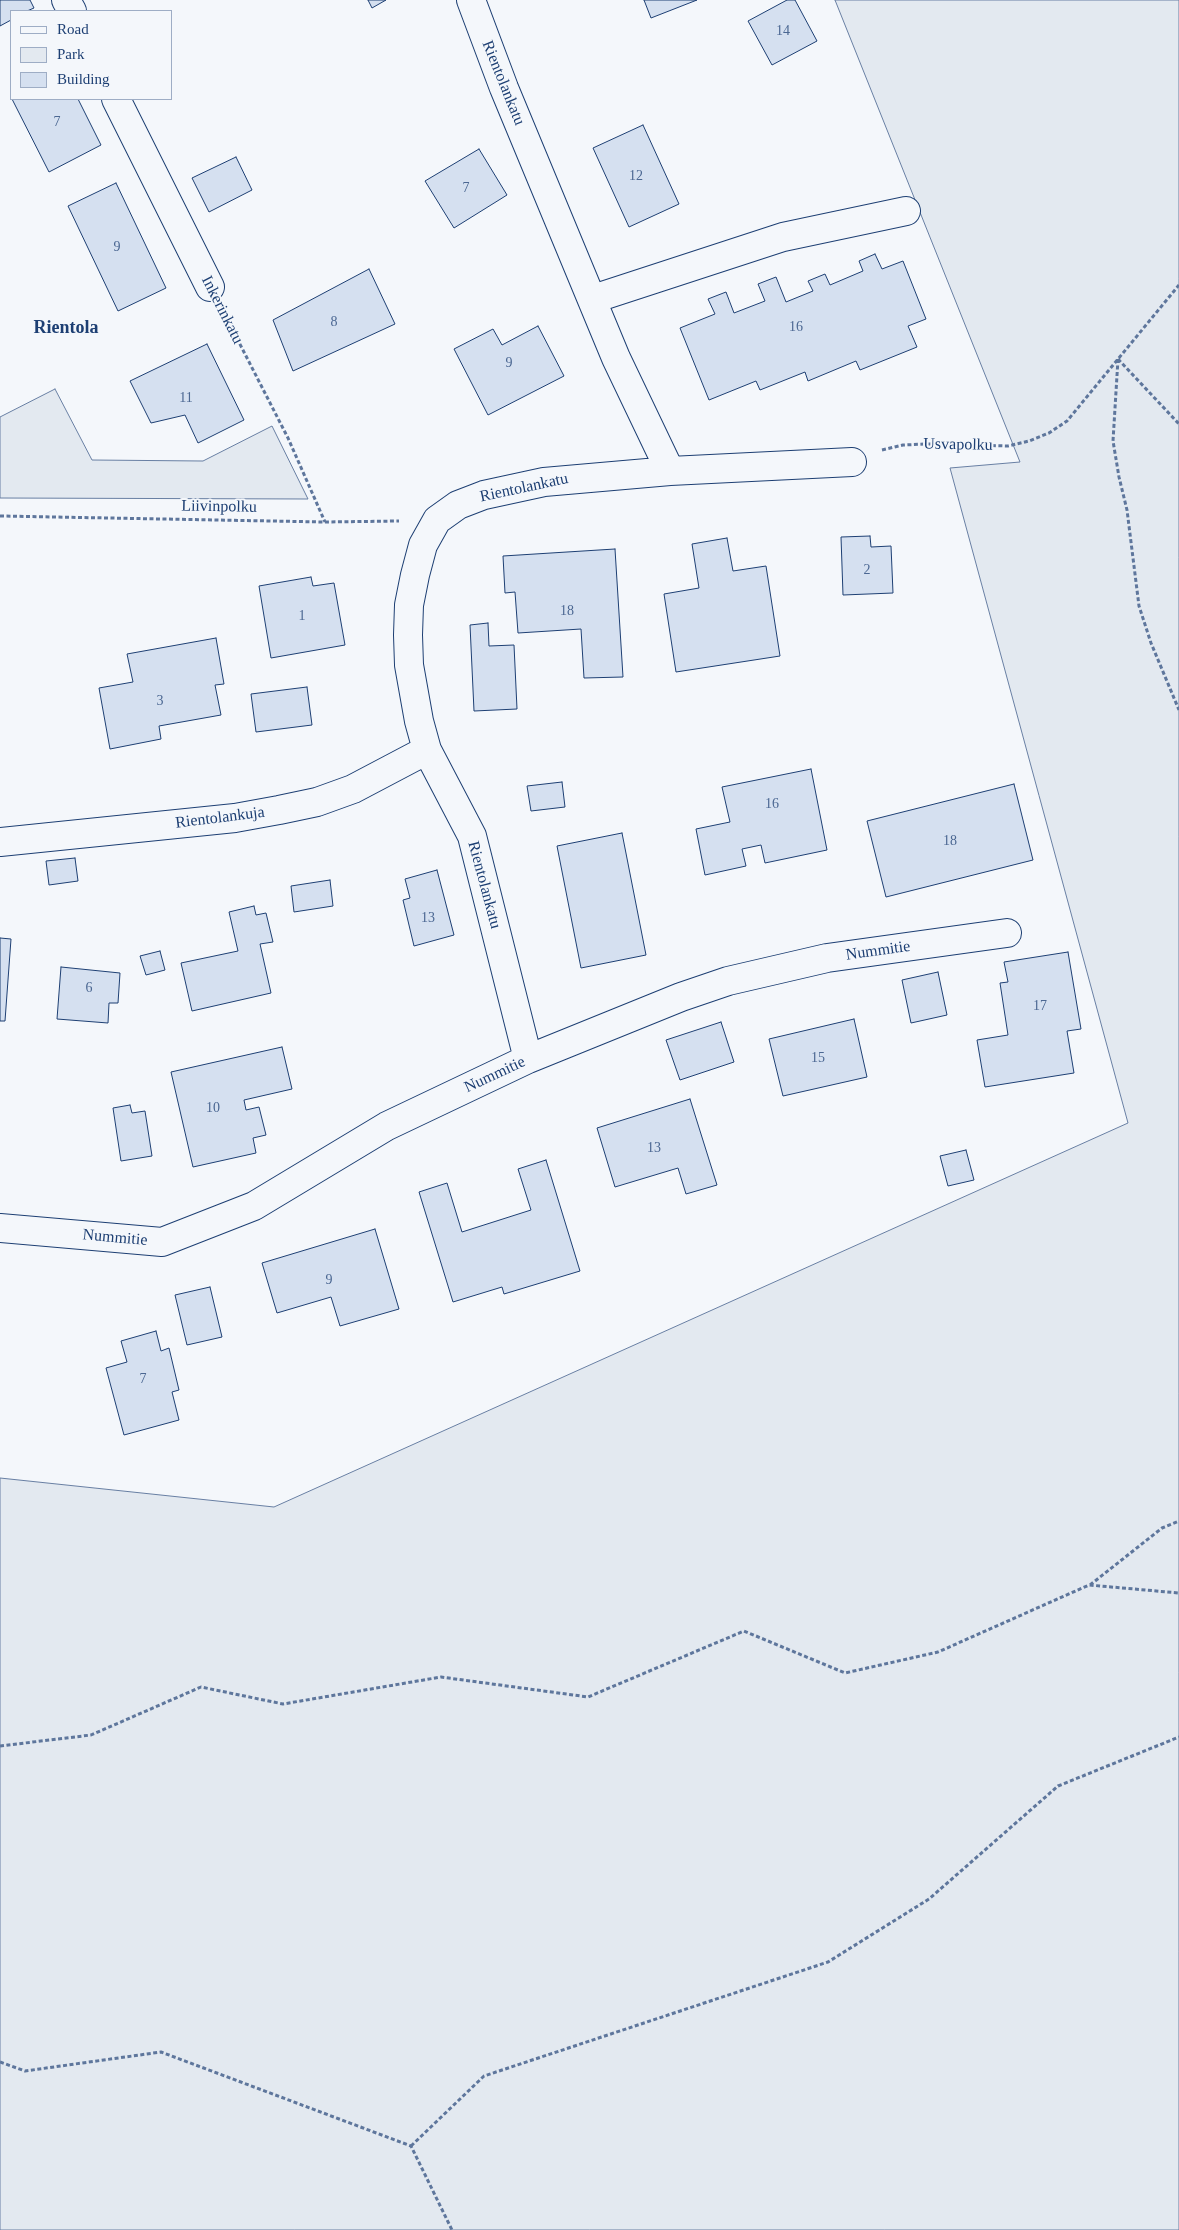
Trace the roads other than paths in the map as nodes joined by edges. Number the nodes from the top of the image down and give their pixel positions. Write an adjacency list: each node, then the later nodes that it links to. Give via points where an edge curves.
1 (471, 0): 5 (street, Rientolankatu, via 504,88)
2 (116, 100): 4 (street, Inkerinkatu)
3 (906, 211): 5 (street, via 783,237)
4 (210, 287)
5 (593, 299): 7 (street, Rientolankatu, via 616,358)
6 (852, 462): 7 (street)
7 (670, 471): 8 (street, Rientolankatu, via 582,477 511,488 458,505 437,520 423,545 409,605 409,665)
8 (427, 750): 9 (street, Rientolankuja, via 352,789 317,802 235,818); 11 (street, Rientolankatu, via 472,836)
9 (0, 842)
10 (1007, 933): 11 (street, Nummitie, via 827,958 769,970 681,997)
11 (528, 1059): 12 (street, Nummitie, via 387,1126 254,1206 162,1242)
12 (0, 1228)

